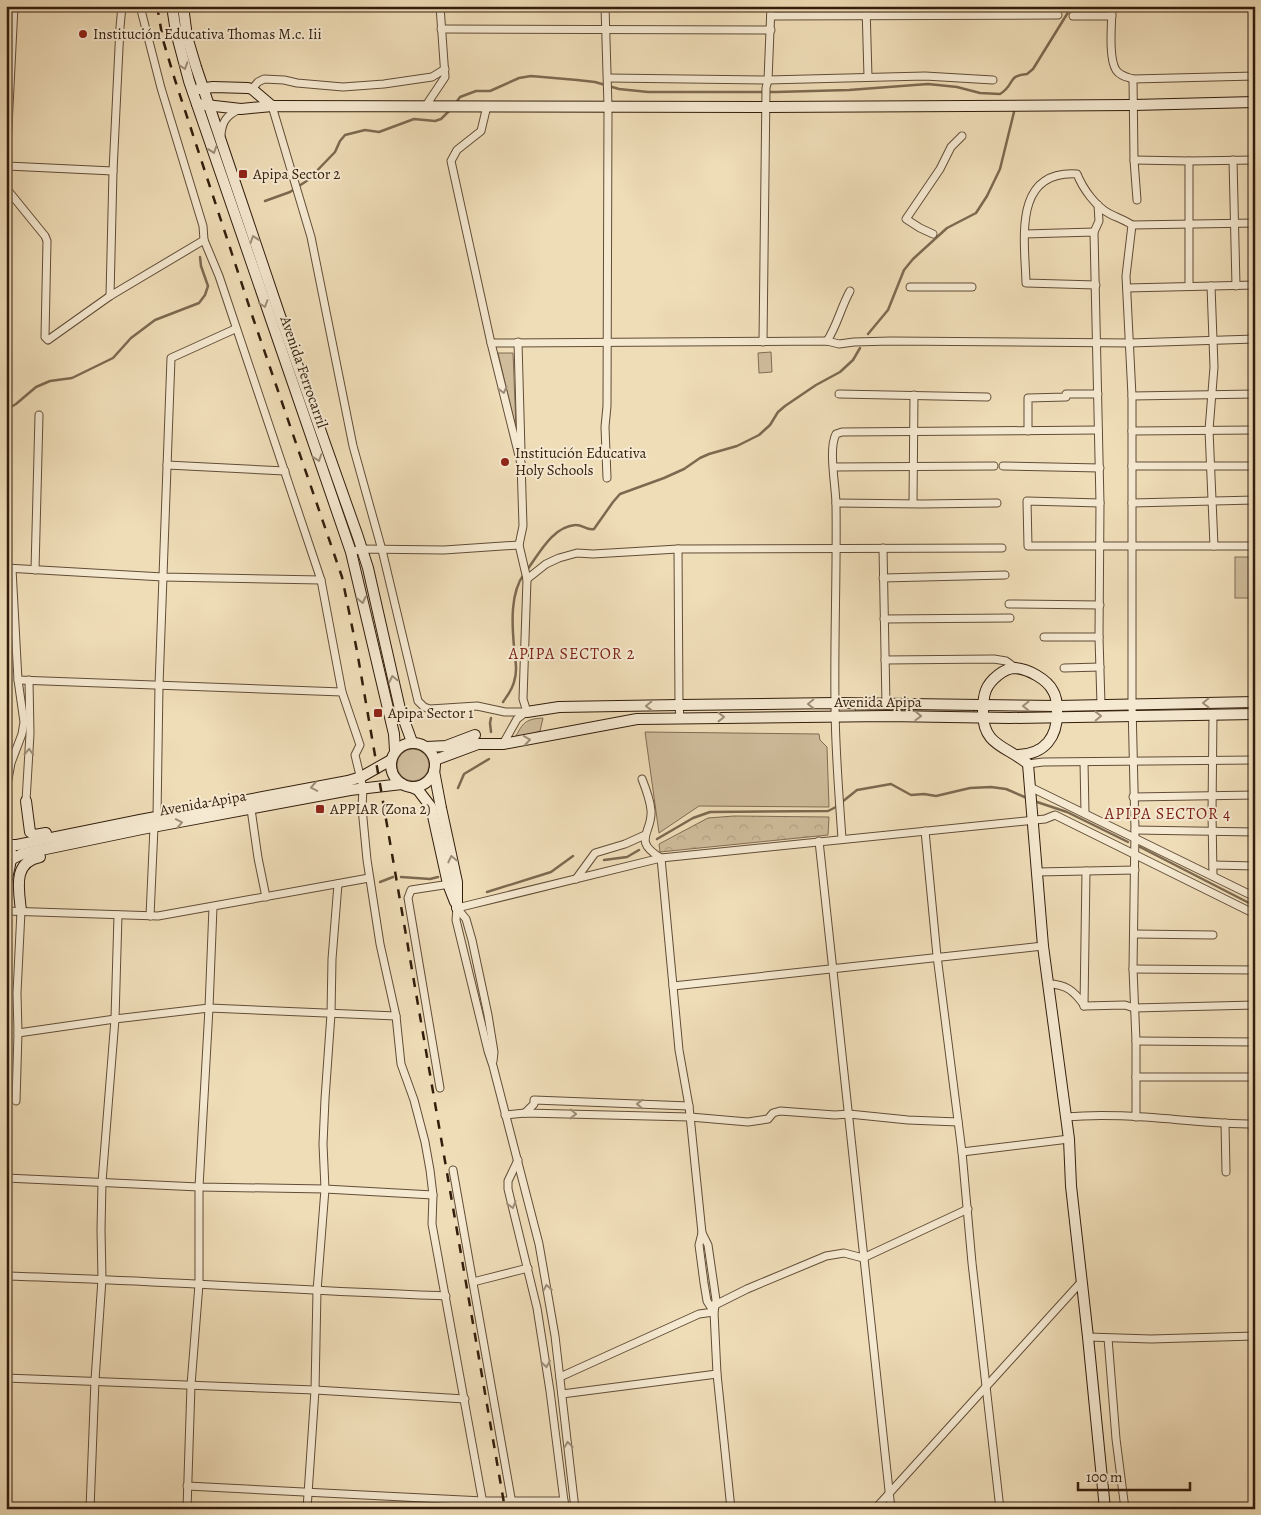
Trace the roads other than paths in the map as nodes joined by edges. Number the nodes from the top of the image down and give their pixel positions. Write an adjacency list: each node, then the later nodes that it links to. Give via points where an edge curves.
1 (14, 6): 45 (street)
2 (122, 6): 46 (street)
3 (140, 6): 57 (street, via 203,226)
4 (172, 6): 28 (street, Avenida Ferrocarril, one-way to 28)
5 (183, 6): 26 (street, Avenida Ferrocarril, via 187,37)
6 (440, 6): 17 (street)
7 (605, 6): 16 (street)
8 (771, 6): 12 (street)
9 (866, 6): 13 (street)
10 (1112, 6): 15 (street)
11 (1058, 14): 13 (street)
12 (771, 16): 13 (street); 18 (street)
13 (866, 16): 20 (street)
14 (1073, 16): 15 (street)
15 (1112, 16): 23 (street, via 1115,69 1120,75)
16 (607, 28): 17 (street); 18 (street); 22 (street)
17 (441, 29): 19 (street)
18 (771, 30): 24 (street)
19 (445, 69): 27 (street, via 432,77 384,84 343,87 264,80); 37 (street, via 442,82)
20 (868, 76): 24 (street); 25 (street)
21 (1255, 76): 23 (street)
22 (608, 78): 24 (street); 35 (street)
23 (1133, 79): 31 (street)
24 (768, 80): 36 (street)
25 (993, 80)
26 (204, 88): 27 (street); 28 (street); 32 (street, Avenida Ferrocarril)
27 (252, 89): 33 (street)
28 (192, 91): 30 (street, Avenida Ferrocarril)
29 (1255, 102): 31 (street)
30 (197, 104): 32 (street); 122 (street, Avenida Ferrocarril, one-way to 122)
31 (1133, 105): 36 (street); 41 (street)
32 (210, 106): 38 (street); 40 (street, Avenida Ferrocarril)
33 (272, 106): 37 (street); 38 (street); 120 (street, via 311,237 353,446)
34 (487, 106): 35 (street); 37 (street); 75 (street, via 481,131 457,150 451,161)
35 (608, 107): 36 (street); 76 (street)
36 (766, 107): 73 (street)
37 (425, 108)
38 (241, 109): 40 (street, via 223,122)
39 (962, 136): 55 (street, via 951,147 906,219)
40 (221, 140): 119 (street, Avenida Ferrocarril, one-way to 40)
41 (1134, 160): 44 (street); 48 (street)
42 (1233, 160): 43 (street); 44 (street); 52 (street)
43 (1255, 160)
44 (1189, 161): 51 (street)
45 (7, 167): 46 (street)
46 (113, 171): 67 (street)
47 (6, 188): 67 (street, via 46,236 46,339)
48 (1137, 200)
49 (1098, 205): 53 (street); 54 (street, via 1099,221); 56 (street, via 1077,174 1046,180 1035,189 1030,201)
50 (1255, 223): 52 (street)
51 (1188, 224): 52 (street); 53 (street); 60 (street)
52 (1235, 224): 62 (street)
53 (1132, 225): 65 (street)
54 (1094, 232): 56 (street); 58 (street)
55 (933, 234)
56 (1025, 234): 58 (street, via 1026,283)
57 (204, 240): 67 (street); 68 (street)
58 (1096, 285): 74 (street)
59 (1255, 285): 62 (street)
60 (1189, 286): 61 (street); 65 (street)
61 (1211, 286): 62 (street); 70 (street)
62 (1236, 286)
63 (910, 287): 64 (street)
64 (972, 287)
65 (1127, 288): 77 (street)
66 (850, 291): 71 (street)
67 (110, 296)
68 (235, 329): 93 (street, via 171,358); 102 (street)
69 (1255, 339): 70 (street)
70 (1213, 340): 77 (street); 80 (street)
71 (827, 341): 73 (street); 74 (street, via 839,344 891,341)
72 (518, 342): 75 (street); 76 (street); 92 (street)
73 (763, 342): 76 (street)
74 (1096, 342): 77 (street); 79 (street)
75 (491, 343): 92 (street, one-way to 92)
76 (607, 343): 103 (street)
77 (1130, 343): 83 (street)
78 (839, 394): 82 (street)
79 (1098, 394): 86 (street); 89 (street, via 1028,398)
80 (1212, 394): 81 (street); 83 (street); 87 (street)
81 (1255, 394)
82 (914, 395): 84 (street); 91 (street)
83 (1132, 396): 90 (street)
84 (987, 397)
85 (40, 415): 124 (street)
86 (1098, 430): 89 (street); 101 (street)
87 (1209, 430): 88 (street); 90 (street); 98 (street)
88 (1255, 430)
89 (1028, 431): 91 (street)
90 (1132, 431): 97 (street)
91 (914, 432): 94 (street); 100 (street, via 836,434)
92 (521, 464): 111 (street, via 523,526)
93 (167, 465): 102 (street); 126 (street)
94 (912, 466): 95 (street); 100 (street); 107 (street)
95 (994, 466)
96 (1003, 466): 101 (street)
97 (1132, 466): 98 (street); 110 (street)
98 (1212, 466): 99 (street); 105 (street)
99 (1255, 466)
100 (834, 467): 106 (street)
101 (1100, 468): 109 (street)
102 (285, 471): 129 (street)
103 (607, 478)
104 (1255, 500): 105 (street)
105 (1213, 501): 110 (street); 113 (street)
106 (836, 503): 107 (street); 116 (street)
107 (913, 503): 108 (street)
108 (997, 503)
109 (1100, 503): 115 (street); 115 (street, via 1028,501 1028,546)
110 (1132, 503): 112 (street)
111 (519, 546): 120 (street); 128 (street)
112 (1132, 546): 113 (street); 115 (street); 146 (street)
113 (1214, 546): 114 (street)
114 (1255, 546)
115 (1101, 547): 131 (street)
116 (836, 548): 117 (street); 121 (street); 145 (street)
117 (883, 548): 118 (street); 127 (street)
118 (1002, 548)
119 (362, 550): 120 (street); 122 (street); 160 (street, Avenida Ferrocarril, one-way to 119, via 400,708)
120 (382, 550): 152 (street, Avenida Apipa, via 418,701 430,709 478,706 505,712)
121 (678, 550): 128 (street, via 577,553 546,564); 147 (street)
122 (351, 552): 163 (street, Avenida Ferrocarril, one-way to 163, via 394,734)
123 (9, 569): 124 (street); 140 (street)
124 (35, 570): 126 (street)
125 (1005, 575): 127 (street)
126 (163, 576): 129 (street); 142 (street)
127 (883, 578): 133 (street)
128 (527, 579): 152 (street, via 523,699)
129 (321, 580): 143 (street)
130 (1009, 604): 131 (street)
131 (1100, 605): 134 (street)
132 (1010, 618): 133 (street)
133 (884, 620): 136 (street)
134 (1099, 636): 135 (street); 137 (street)
135 (1044, 637)
136 (885, 660): 138 (street, via 994,660 1006,661); 148 (street)
137 (1100, 667): 139 (street); 150 (street)
138 (1016, 668): 149 (street, via 1002,672 994,680 986,690); 151 (street, via 1042,678 1053,691)
139 (1064, 668)
140 (18, 680): 141 (street); 176 (street, via 22,734 11,763)
141 (29, 680): 142 (street); 180 (street, one-way to 141)
142 (159, 685): 143 (street); 184 (street)
143 (342, 692): 171 (street, via 360,745 356,755)
144 (1255, 702): 146 (street, Avenida Apipa, one-way to 146)
145 (835, 703): 147 (street, Avenida Apipa, one-way to 147); 148 (street, Avenida Apipa); 156 (street)
146 (1132, 704): 150 (street, Avenida Apipa); 155 (street)
147 (679, 705): 152 (street, Avenida Apipa, one-way to 152, via 558,707); 157 (street)
148 (886, 705): 149 (street, Avenida Apipa)
149 (983, 705): 151 (street, Avenida Apipa, one-way to 149); 158 (street)
150 (1101, 705): 151 (street, Avenida Apipa)
151 (1057, 711): 155 (street, Avenida Apipa, one-way to 155); 158 (street, Avenida Apipa); 164 (street, via 1052,737 1044,747)
152 (527, 712): 161 (street, via 518,719)
153 (1213, 714): 154 (street, Avenida Apipa); 155 (street, Avenida Apipa); 165 (street)
154 (1255, 714)
155 (1133, 715): 168 (street)
156 (835, 716): 157 (street, Avenida Apipa, one-way to 156); 158 (street, Avenida Apipa, one-way to 158); 192 (street)
157 (680, 718): 161 (street, Avenida Apipa, one-way to 157, via 637,718)
158 (983, 718): 164 (street, via 984,730 994,742)
159 (477, 740): 161 (street, Avenida Apipa); 162 (street, Avenida Apipa); 170 (street, Avenida Apipa)
160 (412, 742): 162 (street); 163 (street, via 402,745)
161 (503, 744)
162 (427, 747): 170 (street, via 433,756)
163 (393, 756): 171 (street, Avenida Apipa); 173 (street, via 392,774)
164 (1018, 756): 169 (street)
165 (1213, 760): 166 (street); 168 (street); 178 (street)
166 (1255, 760)
167 (1084, 762): 168 (street); 169 (street); 182 (street)
168 (1134, 762): 179 (street)
169 (1028, 764): 174 (street)
170 (434, 766): 173 (street, via 426,783); 207 (street, one-way to 170)
171 (362, 777): 175 (street); 184 (street, Avenida Apipa, one-way to 184)
172 (642, 779): 190 (street, via 651,810)
173 (407, 786): 175 (street, Avenida Apipa); 207 (street, via 418,790 431,807)
174 (1030, 787): 182 (street); 183 (street)
175 (363, 788): 181 (street, Avenida Apipa); 204 (street)
176 (6, 791)
177 (1255, 795): 178 (street)
178 (1212, 796): 179 (street); 188 (street)
179 (1133, 797): 186 (street)
180 (26, 801): 185 (street, via 29,829 35,835 124,818)
181 (251, 809): 184 (street, Avenida Apipa, one-way to 181); 210 (street)
182 (1085, 813): 191 (street)
183 (1033, 820): 187 (street); 195 (street, via 1055,814); 202 (street)
184 (155, 822): 185 (street, Avenida Apipa); 217 (street)
185 (134, 826): 193 (street, Avenida Apipa, via 17,845); 197 (street, Avenida Apipa, via 22,854); 214 (street, via 107,842 29,859 20,871)
186 (1135, 830): 188 (street); 191 (street)
187 (925, 831): 192 (street); 221 (street)
188 (1212, 831): 189 (street); 198 (street)
189 (1255, 832)
190 (645, 835): 196 (street, via 648,848); 205 (street, via 596,853)
191 (1134, 838): 195 (street); 203 (street)
192 (842, 839): 194 (street)
193 (7, 841): 197 (street)
194 (818, 842): 196 (street); 222 (street)
195 (1134, 853): 200 (street); 215 (street)
196 (661, 858): 205 (street); 226 (street)
197 (9, 865): 206 (street)
198 (1213, 865): 199 (street); 203 (street)
199 (1255, 866)
200 (1134, 870): 201 (street); 218 (street)
201 (1086, 871): 202 (street); 228 (street)
202 (1037, 872): 220 (street)
203 (1213, 876): 209 (street)
204 (369, 878): 208 (street); 232 (street)
205 (576, 879): 212 (street)
206 (6, 883)
207 (453, 883): 212 (street); 239 (street, via 411,890 408,898)
208 (338, 884): 210 (street); 231 (street)
209 (1255, 897)
210 (266, 898): 211 (street)
211 (212, 907): 217 (street); 229 (street)
212 (457, 908): 244 (street, via 456,920)
213 (6, 911): 214 (street)
214 (21, 911): 216 (street); 234 (street)
215 (1255, 914)
216 (118, 915): 217 (street); 233 (street)
217 (150, 916)
218 (1134, 934): 219 (street); 223 (street)
219 (1212, 934)
220 (1043, 946): 221 (street); 225 (street)
221 (937, 956): 222 (street); 248 (street)
222 (831, 969): 226 (street); 243 (street)
223 (1133, 969): 224 (street); 230 (street)
224 (1255, 970)
225 (1048, 984): 228 (street, via 1065,986); 246 (street)
226 (673, 986): 241 (street, via 679,1050)
227 (1255, 1005): 230 (street)
228 (1084, 1006): 230 (street, via 1125,1005)
229 (210, 1008): 231 (street); 233 (street); 258 (street)
230 (1134, 1008): 235 (street)
231 (331, 1014): 232 (street); 259 (street, via 323,1144)
232 (396, 1016): 261 (street, via 401,1064 425,1142)
233 (115, 1019): 234 (street); 257 (street)
234 (18, 1033): 240 (street)
235 (1136, 1041): 236 (street); 237 (street)
236 (1255, 1042)
237 (1136, 1077): 238 (street); 247 (street)
238 (1255, 1077)
239 (440, 1088)
240 (16, 1101)
241 (689, 1106): 242 (street, one-way to 242, via 534,1100); 245 (street)
242 (525, 1113): 244 (street); 245 (street, one-way to 245)
243 (849, 1114): 245 (street, via 780,1111 768,1119 748,1122); 248 (street); 263 (street)
244 (505, 1115): 253 (street)
245 (690, 1117): 272 (street, via 702,1233 699,1245 707,1301)
246 (1066, 1117): 247 (street); 251 (street)
247 (1136, 1117): 249 (street)
248 (958, 1122): 252 (street)
249 (1225, 1123): 250 (street); 255 (street)
250 (1254, 1124): 260 (street)
251 (1069, 1138): 252 (street); 267 (street, via 1070,1186)
252 (962, 1152): 262 (street)
253 (518, 1159): 264 (street, one-way to 264, via 508,1181 508,1189); 277 (street, one-way to 253, via 544,1270)
254 (453, 1170): 268 (street)
255 (1226, 1172)
256 (6, 1178): 257 (street)
257 (102, 1182): 258 (street); 266 (street)
258 (199, 1187): 259 (street); 269 (street)
259 (325, 1189): 261 (street); 270 (street)
260 (1255, 1189)
261 (434, 1195): 271 (street, via 432,1224)
262 (968, 1209): 263 (street); 281 (street)
263 (863, 1258): 272 (street, via 844,1253 826,1256 755,1286); 287 (street)
264 (528, 1268): 268 (street); 290 (street, one-way to 290, via 550,1391)
265 (6, 1276): 266 (street)
266 (102, 1279): 269 (street); 279 (street)
267 (1082, 1281): 274 (street); 281 (street)
268 (473, 1282): 289 (street)
269 (199, 1284): 270 (street); 280 (street)
270 (317, 1291): 271 (street); 282 (street)
271 (446, 1296): 284 (street)
272 (715, 1308): 276 (street); 277 (street)
273 (1255, 1336): 275 (street)
274 (1088, 1337): 275 (street); 300 (street)
275 (1108, 1338): 301 (street)
276 (717, 1374): 283 (street); 296 (street)
277 (560, 1377): 283 (street)
278 (6, 1378): 279 (street)
279 (95, 1380): 280 (street); 291 (street)
280 (190, 1385): 282 (street); 285 (street)
281 (987, 1387): 287 (street); 299 (street)
282 (314, 1390): 284 (street); 286 (street)
283 (562, 1394): 295 (street, one-way to 283)
284 (465, 1399): 288 (street)
285 (187, 1486): 286 (street); 292 (street)
286 (308, 1492): 288 (street); 293 (street)
287 (889, 1494): 297 (street); 298 (street)
288 (483, 1501): 289 (street, via 505,1500); 294 (street)
289 (513, 1505): 290 (street)
290 (564, 1505)
291 (90, 1509)
292 (187, 1509)
293 (307, 1509)
294 (484, 1509)
295 (575, 1509)
296 (731, 1509)
297 (875, 1509)
298 (891, 1509)
299 (1000, 1509)
300 (1105, 1509)
301 (1125, 1509)

